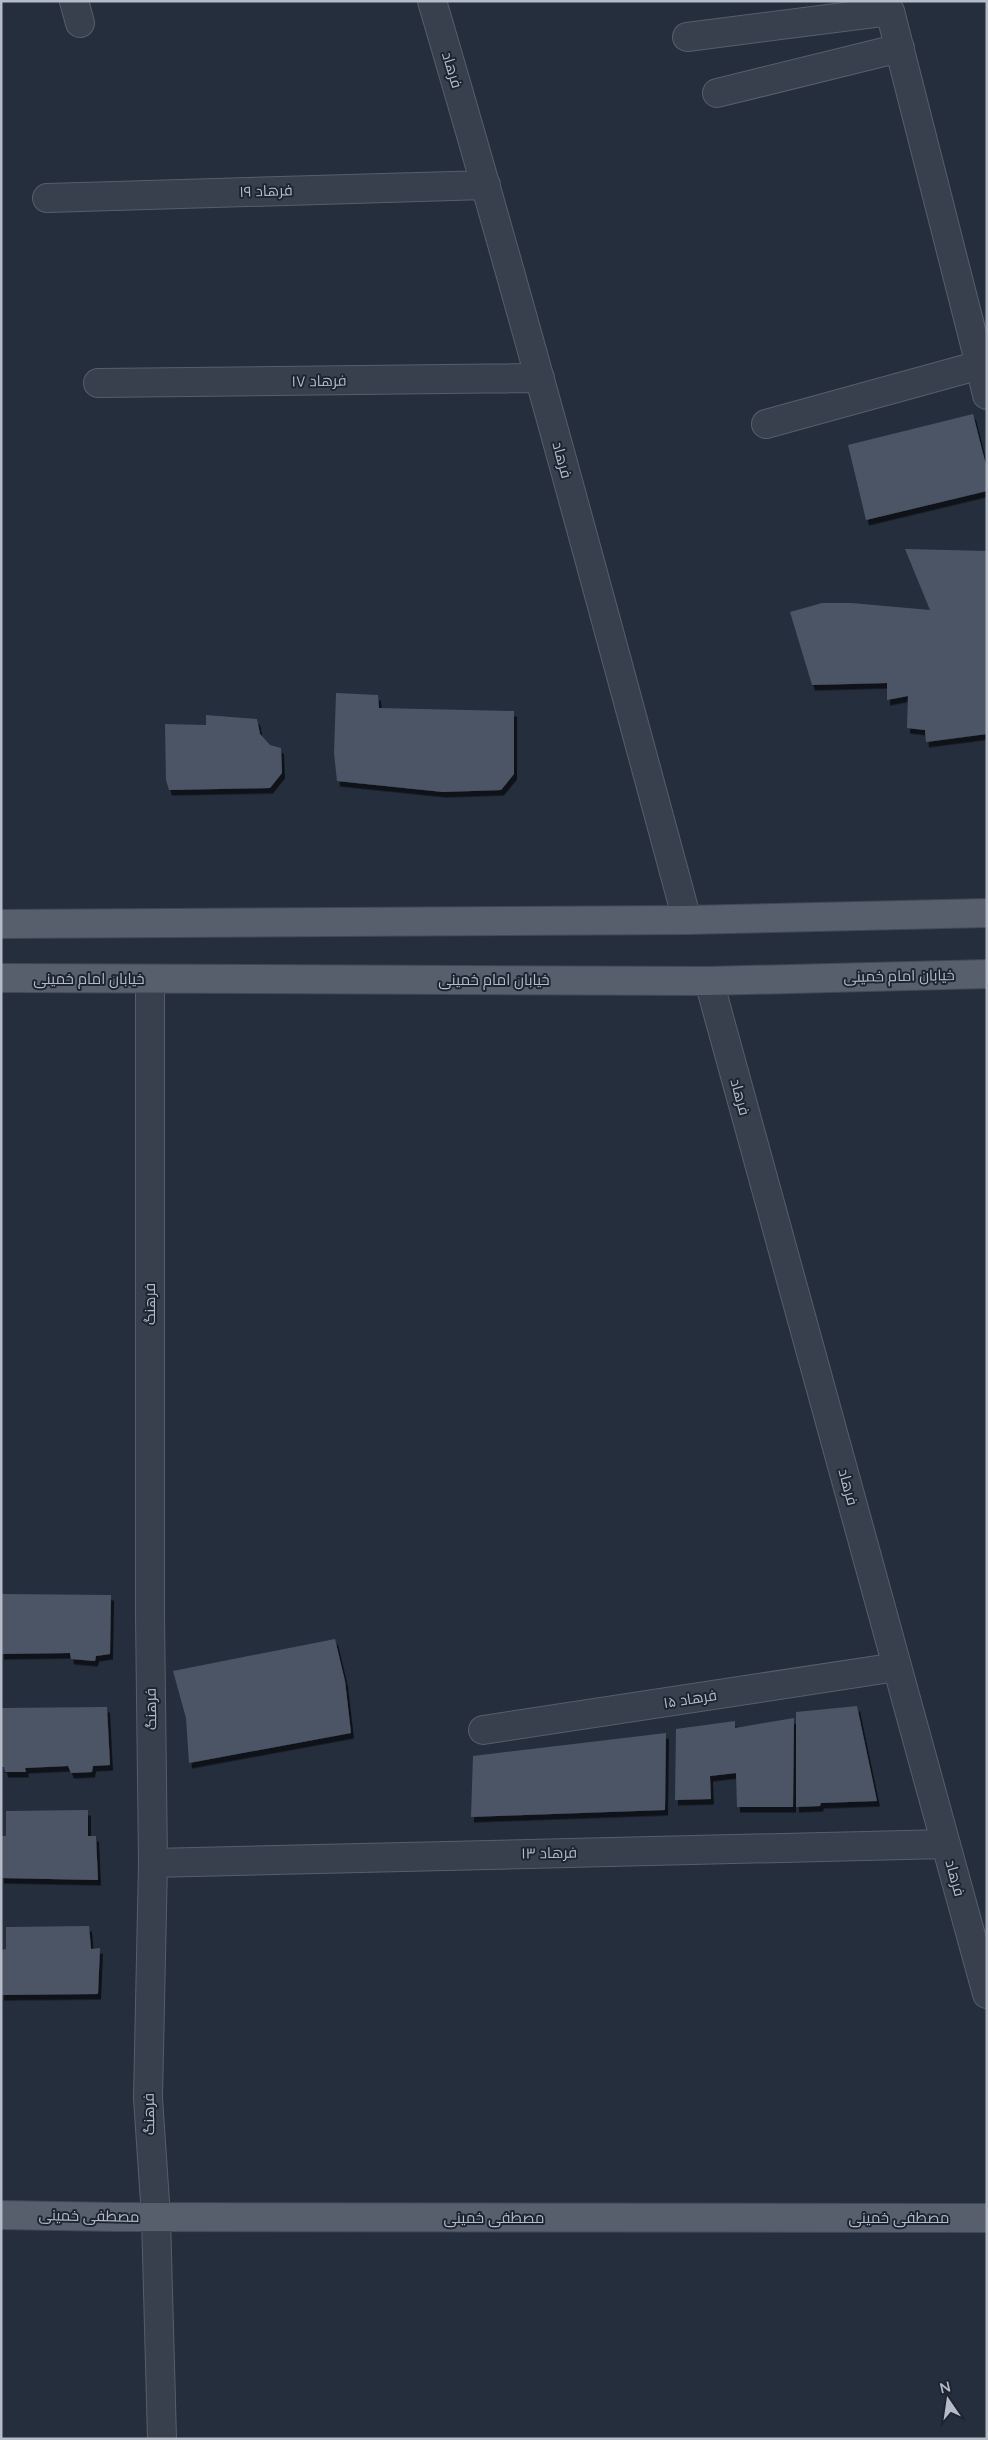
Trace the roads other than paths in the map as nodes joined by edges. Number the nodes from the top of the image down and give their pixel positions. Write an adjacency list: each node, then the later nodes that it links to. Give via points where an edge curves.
1 (432, 1): 5 (street, فرهاد)
2 (687, 37): 3 (street, via 890,10)
3 (900, 48): 4 (street); 7 (street)
4 (717, 93)
5 (486, 184): 6 (street, فرهاد ۱۹); 8 (street, فرهاد)
6 (47, 198)
7 (980, 365): 10 (street); 11 (street)
8 (540, 378): 9 (street, فرهاد ۱۷); 13 (street, فرهاد)
9 (98, 383)
10 (987, 395)
11 (766, 424)
12 (987, 913): 13 (main road)
13 (687, 920): 14 (main road)
14 (1, 924)
15 (987, 974): 18 (main road, خیابان امام خمینی)
16 (1, 978): 17 (main road, خیابان امام خمینی)
17 (150, 979): 18 (main road, خیابان امام خمینی); 22 (street, فرهنگ)
18 (709, 981): 19 (street, فرهاد)
19 (897, 1667): 20 (street, فرهاد ۱۵); 21 (street, فرهاد)
20 (483, 1730)
21 (946, 1844): 22 (street, فرهاد ۱۳); 23 (street, فرهاد)
22 (152, 1863): 25 (street, فرهنگ, via 148,2098)
23 (987, 1994)
24 (1, 2215): 25 (main road, مصطفی خمینی)
25 (156, 2217): 26 (main road, مصطفی خمینی); 27 (street, فرهنگ)
26 (987, 2218)
27 (162, 2439)

